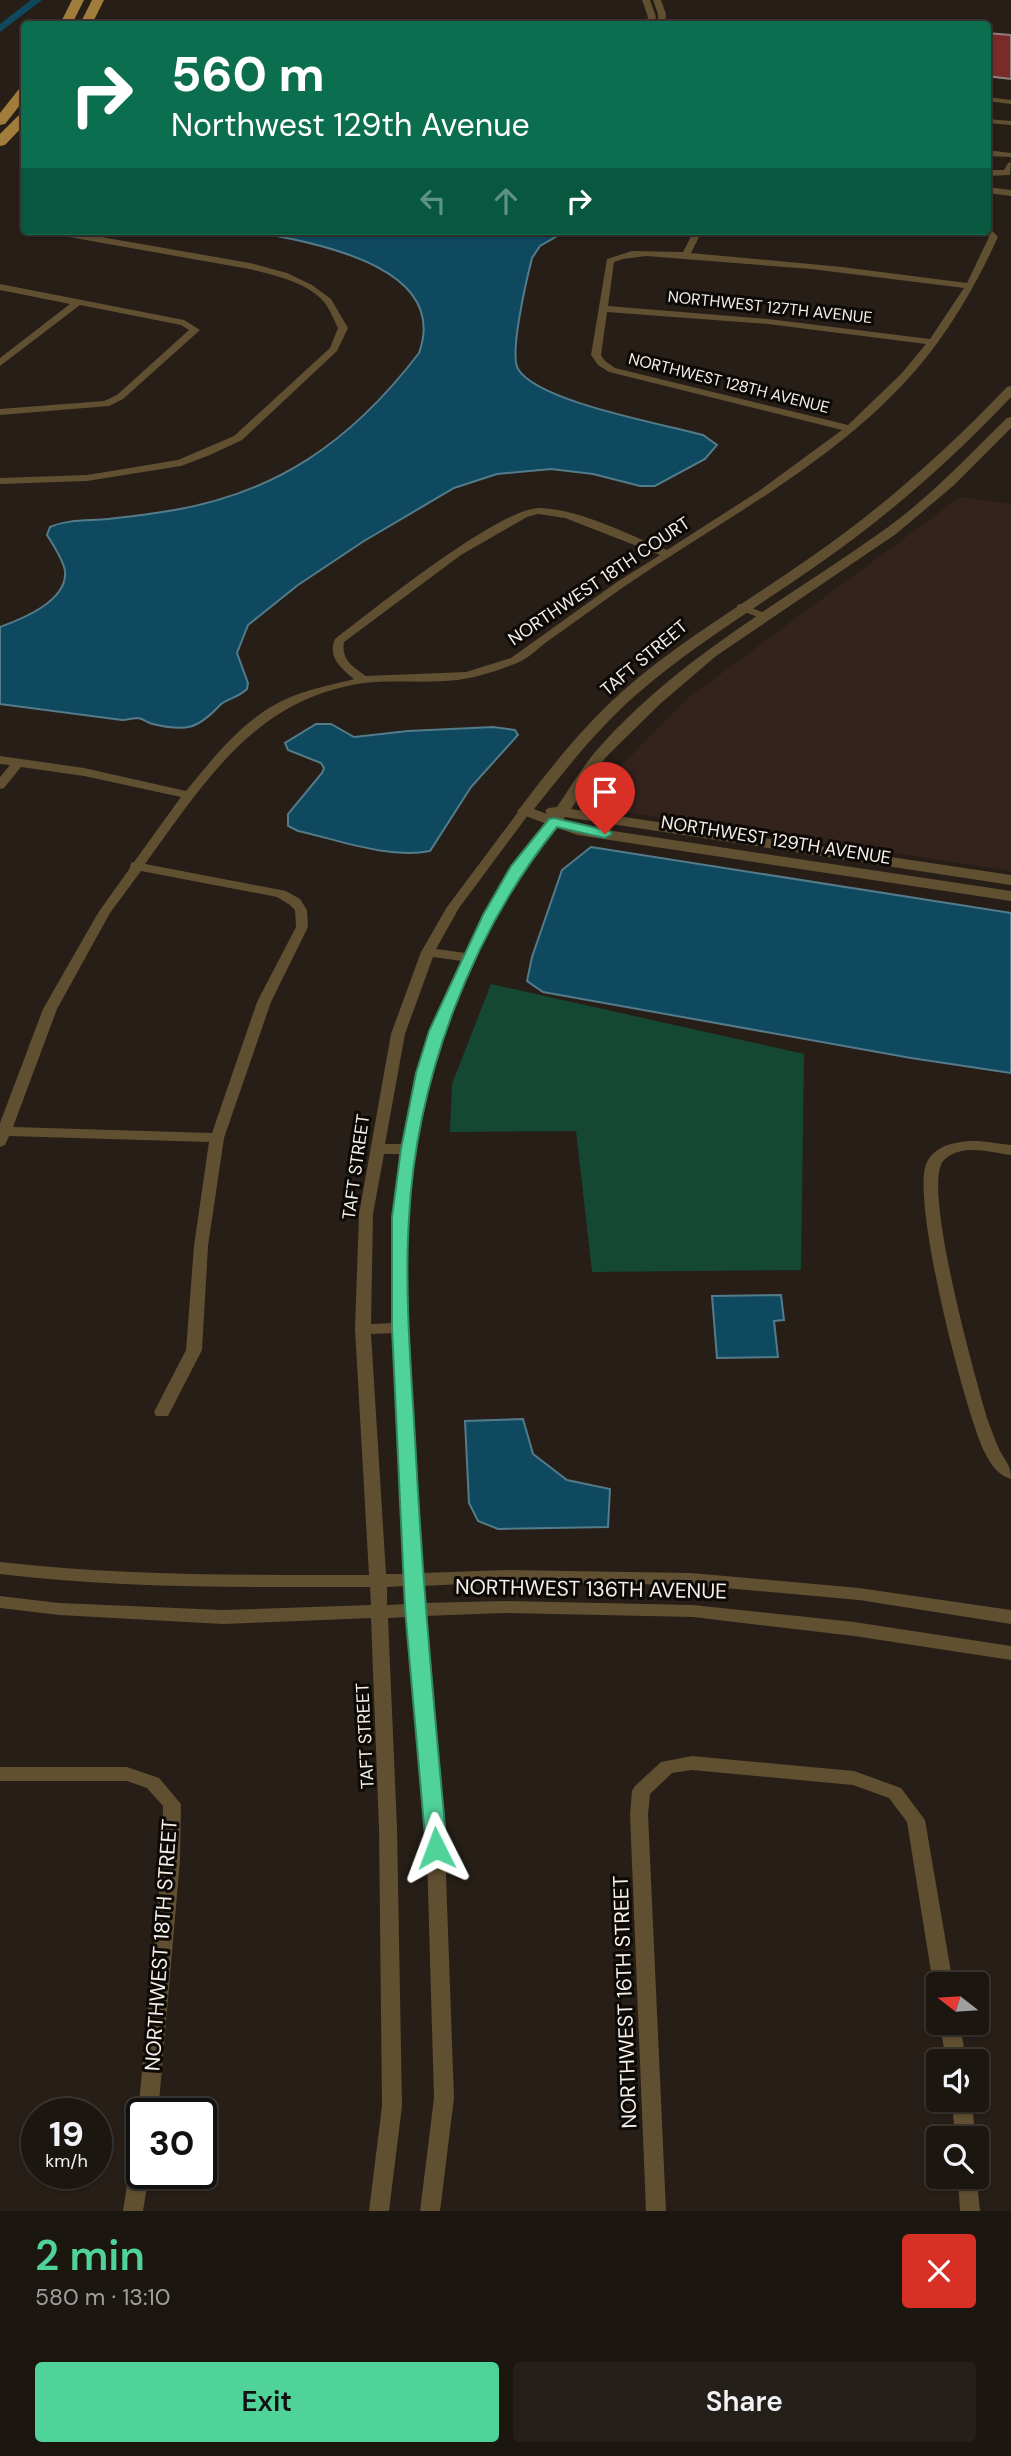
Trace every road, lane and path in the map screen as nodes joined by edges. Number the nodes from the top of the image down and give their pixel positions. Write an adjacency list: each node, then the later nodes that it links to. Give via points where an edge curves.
1 (78, 0): 5 (main road)
2 (98, 0): 6 (main road)
3 (646, 0): 7 (street)
4 (657, 0): 8 (street)
5 (68, 21)
6 (88, 21)
7 (651, 21)
8 (662, 21)
9 (21, 96): 12 (main road)
10 (991, 100): 11 (street)
11 (1011, 102)
12 (0, 121)
13 (21, 121): 16 (main road)
14 (991, 121): 15 (street)
15 (1011, 123)
16 (0, 142)
17 (991, 154): 18 (street)
18 (1010, 160): 19 (street, via 1007,173)
19 (991, 173)
20 (991, 184): 21 (street)
21 (1011, 187)
22 (991, 190): 23 (street)
23 (1011, 193)
24 (991, 233): 28 (street, NORTHWEST 18TH COURT, via 994,237)
25 (74, 235): 38 (street, via 284,275 328,301 342,328 334,349 238,438 181,463 87,478)
26 (696, 235): 27 (street)
27 (685, 256): 28 (street, via 816,265); 31 (street, via 630,254 610,261)
28 (970, 286): 32 (street, NORTHWEST 18TH COURT)
29 (0, 287): 30 (street)
30 (78, 302): 33 (street); 35 (street, via 195,330 120,397 106,404)
31 (603, 309): 32 (street, NORTHWEST 127TH AVENUE, via 721,315); 37 (street, NORTHWEST 128TH AVENUE, via 596,355 612,370)
32 (933, 342): 37 (street, NORTHWEST 18TH COURT)
33 (0, 363)
34 (1011, 390): 40 (street, TAFT STREET, via 926,476 880,513)
35 (0, 412)
36 (1011, 421): 41 (street, via 891,531)
37 (850, 429): 39 (street, NORTHWEST 18TH COURT, via 763,493)
38 (0, 481)
39 (668, 554): 42 (street, NORTHWEST 18TH COURT, via 515,660 467,675); 42 (street, via 567,515 538,511 523,515 457,553 339,641 335,650 339,660)
40 (741, 607): 41 (street); 47 (street, TAFT STREET, via 629,693 575,748)
41 (763, 616): 48 (street, via 655,701 601,754)
42 (363, 680): 46 (street, NORTHWEST 18TH COURT, via 289,702 257,722)
43 (0, 760): 44 (street)
44 (19, 762): 45 (street); 46 (street)
45 (0, 785)
46 (189, 795): 49 (street, NORTHWEST 18TH COURT)
47 (525, 811): 48 (street, NORTHWEST 129TH AVENUE); 52 (street, TAFT STREET, via 453,907)
48 (558, 816): 50 (street, NORTHWEST 129TH AVENUE); 51 (street, NORTHWEST 129TH AVENUE, via 577,830); 53 (street, via 519,866)
49 (135, 866): 54 (street, NORTHWEST 18TH COURT, via 50,1009); 55 (street, via 281,894 301,910 302,927 264,1002)
50 (1011, 880)
51 (1011, 896)
52 (428, 952): 53 (street); 56 (street, TAFT STREET, via 398,1034)
53 (470, 958): 57 (street, via 437,1031)
54 (1, 1135): 55 (street)
55 (217, 1138): 61 (street, via 201,1246 194,1350)
56 (376, 1149): 57 (street); 60 (street, TAFT STREET, via 366,1214)
57 (409, 1149): 59 (street, via 400,1217)
58 (1011, 1150): 62 (street, via 956,1146 942,1153 931,1167 929,1191 950,1311 988,1442)
59 (401, 1328): 60 (street); 64 (street)
60 (363, 1329): 65 (street, TAFT STREET)
61 (162, 1412)
62 (1007, 1471)
63 (0, 1568): 65 (street, NORTHWEST 136TH AVENUE, via 69,1576)
64 (415, 1579): 65 (street, NORTHWEST 136TH AVENUE); 67 (street); 69 (street, NORTHWEST 136TH AVENUE, via 691,1579 859,1594)
65 (378, 1581): 68 (street, TAFT STREET)
66 (0, 1602): 68 (street, NORTHWEST 136TH AVENUE, via 222,1617)
67 (415, 1609): 68 (street, NORTHWEST 136TH AVENUE); 70 (street, NORTHWEST 136TH AVENUE, via 693,1611); 78 (street, via 435,1820 444,2098)
68 (379, 1610): 77 (street, TAFT STREET, via 392,2106)
69 (1011, 1617)
70 (1011, 1653)
71 (0, 1774): 73 (street, NORTHWEST 18TH STREET, via 127,1774 153,1783 172,1804)
72 (941, 1972): 79 (street, NORTHWEST 16TH STREET, via 916,1820 895,1793 855,1778 692,1763 667,1767 641,1791 639,1814)
73 (149, 2098)
74 (136, 2189): 76 (street)
75 (969, 2189): 80 (street)
76 (133, 2211)
77 (379, 2211)
78 (430, 2211)
79 (656, 2211)
80 (970, 2211)

